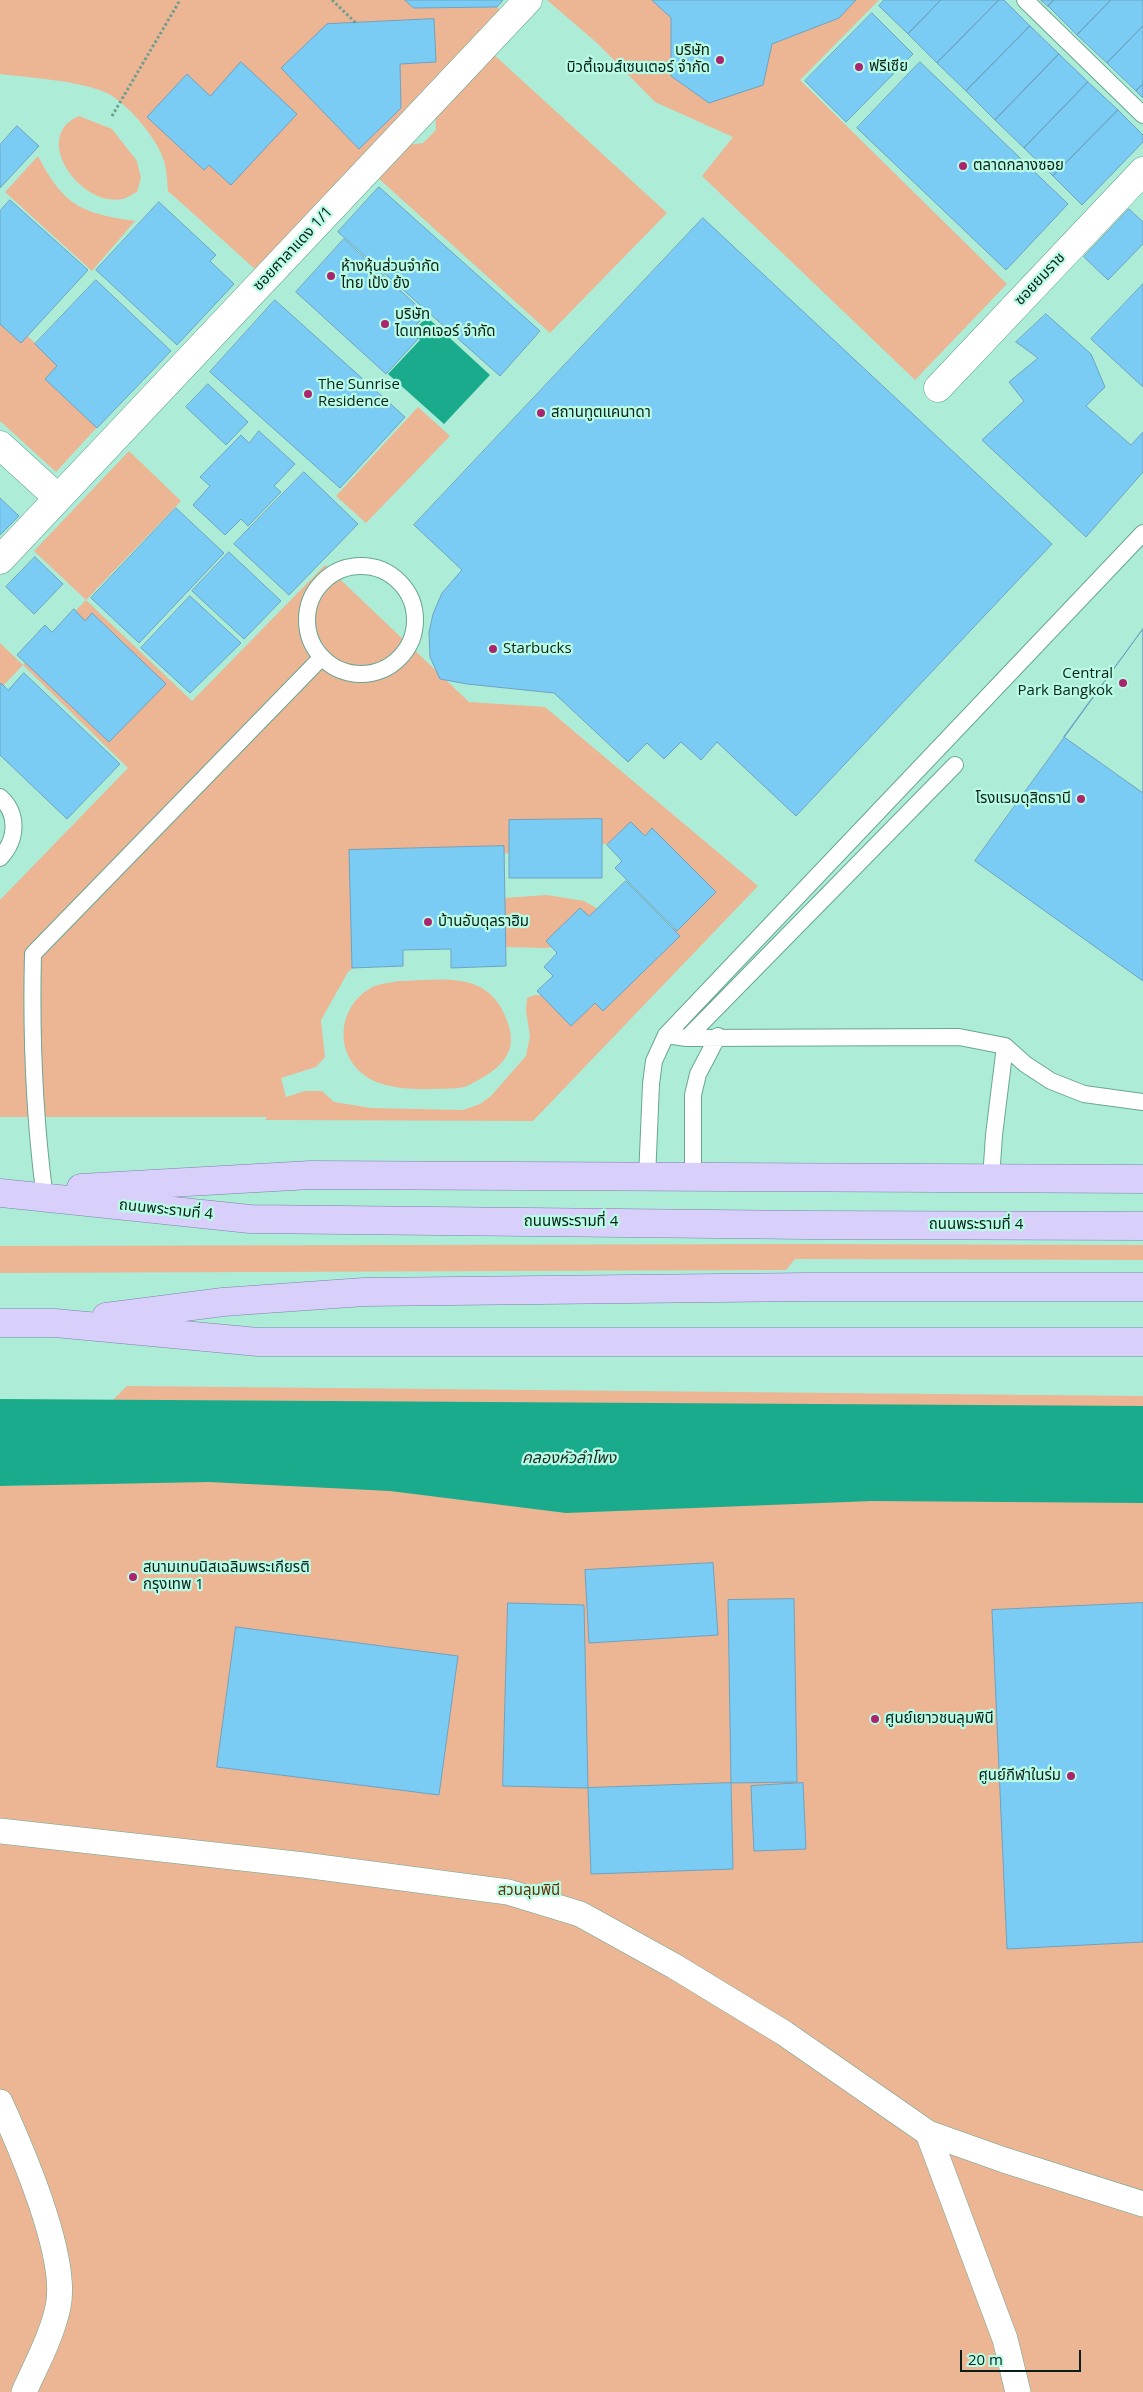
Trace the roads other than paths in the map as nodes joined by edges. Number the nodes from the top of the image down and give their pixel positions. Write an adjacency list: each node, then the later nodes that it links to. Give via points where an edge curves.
1 (528, 0): 7 (street, ซอยศาลาแดง 1/1)
2 (1025, 0): 3 (lane)
3 (1143, 115)
4 (1143, 172): 5 (street, ซอยยมราช)
5 (938, 388)
6 (2, 452): 7 (street)
7 (58, 498): 9 (street, ซอยศาลาแดง 1/1)
8 (1143, 533): 14 (lane)
9 (0, 560)
10 (322, 657): 10 (lane, via 312,642 307,625 308,606 316,590 329,577 345,568 378,568 405,588 413,603 416,619 413,637 404,653 390,665 373,672 354,673 337,668); 23 (lane, via 33,954 31,1016 36,1126)
11 (955, 765): 16 (lane)
12 (0, 797): 13 (lane, via 5,801 14,823 10,846)
13 (0, 858)
14 (666, 1035): 16 (lane); 19 (lane, via 654,1061)
15 (718, 1036): 16 (lane); 17 (lane, via 958,1037); 20 (lane, via 698,1074 693,1095)
16 (687, 1038)
17 (1005, 1046): 18 (lane, via 1051,1081 1084,1094); 21 (lane)
18 (1143, 1102)
19 (647, 1178): 20 (main road, ถนนพระรามที่ 4); 23 (main road, ถนนพระรามที่ 4, via 310,1175)
20 (693, 1178): 21 (main road, ถนนพระรามที่ 4)
21 (991, 1179): 22 (main road, ถนนพระรามที่ 4)
22 (1143, 1179)
23 (44, 1190): 24 (main road, ถนนพระรามที่ 4)
24 (0, 1193): 25 (main road, ถนนพระรามที่ 4, via 250,1219)
25 (1143, 1226)
26 (1143, 1287): 28 (main road, via 808,1286 364,1292 223,1302)
27 (0, 1323): 28 (main road)
28 (55, 1323): 29 (main road, via 258,1342)
29 (1143, 1342)
30 (0, 1831): 32 (street, via 508,1892 580,1914 784,2033)
31 (0, 2102): 34 (street, via 34,2183 51,2238 59,2279 59,2306)
32 (928, 2133): 33 (street); 35 (street, via 1005,2339)
33 (1143, 2204)
34 (24, 2392)
35 (1018, 2392)

